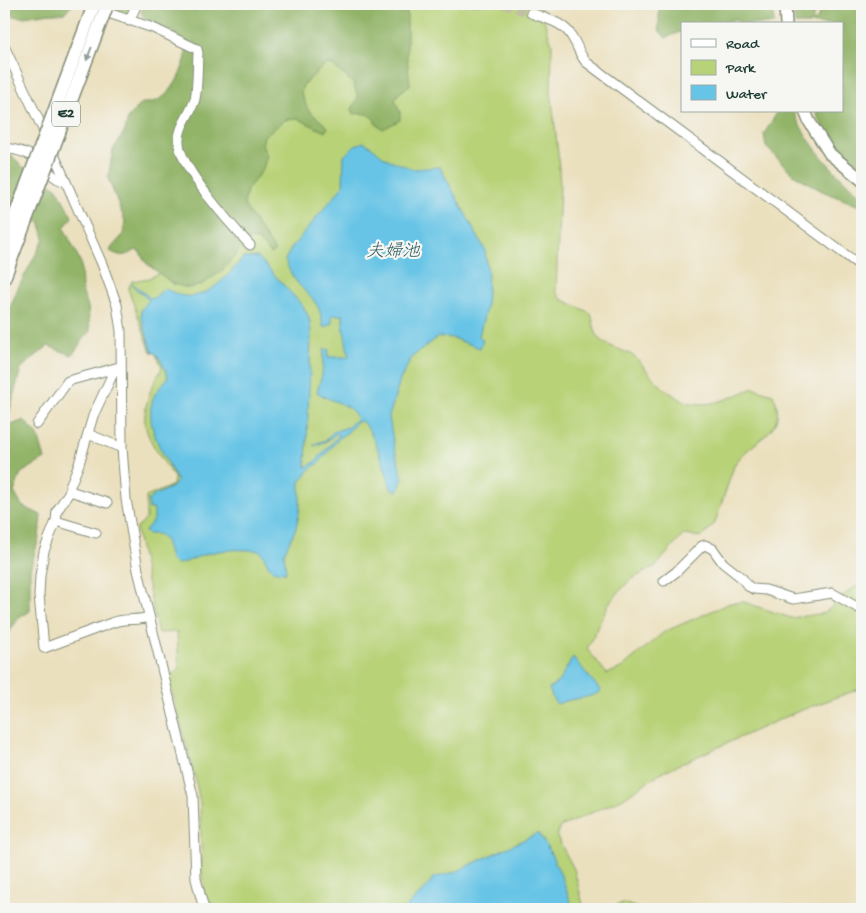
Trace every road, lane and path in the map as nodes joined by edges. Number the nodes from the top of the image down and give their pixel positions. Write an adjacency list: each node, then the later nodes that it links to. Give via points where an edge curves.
1 (81, 4): 6 (street)
2 (137, 4): 6 (street)
3 (785, 4): 7 (main road)
4 (100, 5): 13 (highway, E2, bridge)
5 (530, 13): 16 (street, via 567,29 586,62)
6 (129, 21): 15 (street, via 154,28 197,49 195,98 180,134 180,148 193,176)
7 (786, 22)
8 (4, 46): 12 (street)
9 (805, 112): 11 (main road, via 830,154)
10 (4, 148): 12 (street, via 28,154 44,164 60,181)
11 (862, 180)
12 (65, 181): 18 (street, via 115,296 121,331)
13 (20, 218): 14 (highway, E2); 17 (highway, E2)
14 (5, 242)
15 (250, 245)
16 (862, 267)
17 (5, 276)
18 (118, 368): 19 (street, via 66,383); 20 (street, via 93,416); 21 (street)
19 (37, 424)
20 (88, 434): 21 (street); 22 (street)
21 (122, 448): 28 (street, via 126,499)
22 (70, 491): 23 (street); 24 (street, via 58,511)
23 (107, 503)
24 (56, 522): 25 (street); 28 (street, via 44,551 40,576 44,648 124,619)
25 (96, 533)
26 (664, 581): 27 (street, via 705,545 754,589 793,599 832,593)
27 (862, 610)
28 (149, 617): 29 (street, via 193,796 196,879)
29 (204, 909)

